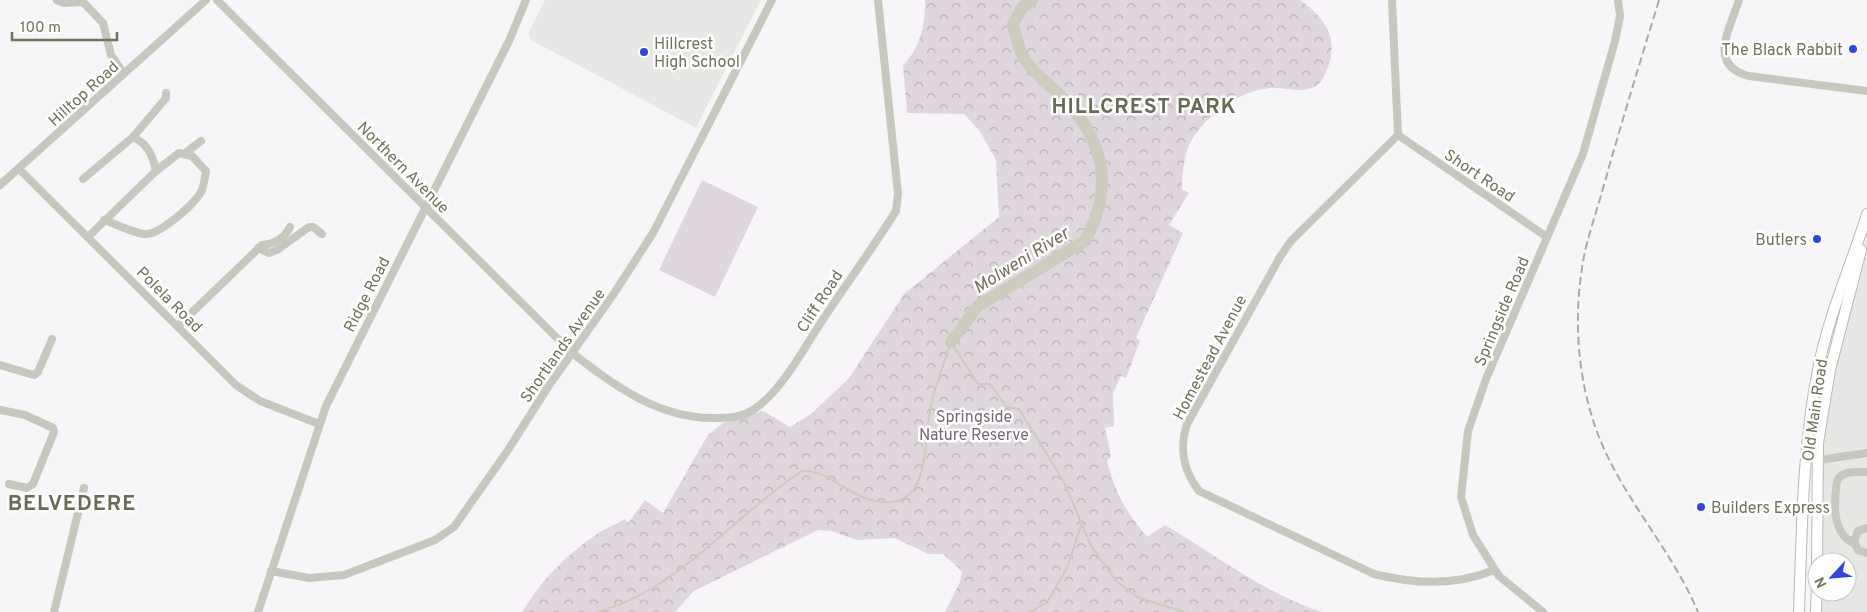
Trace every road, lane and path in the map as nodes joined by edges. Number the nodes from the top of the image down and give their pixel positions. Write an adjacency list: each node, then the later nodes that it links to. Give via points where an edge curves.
1 (57, 0): 10 (street, via 83,2 103,23 111,55)
2 (206, 0): 10 (street, Hilltop Road)
3 (217, 0): 21 (street, Northern Avenue)
4 (526, 0): 21 (street, Ridge Road)
5 (772, 0): 32 (street, Shortlands Avenue, via 661,219 634,264)
6 (878, 0): 32 (street, Cliff Road, via 897,205 891,219 800,355 769,396 752,411 737,417 689,417 620,389)
7 (1392, 0): 13 (street)
8 (1618, 0): 28 (street, Springside Road, via 1620,16 1615,41 1583,154)
9 (1739, 0): 11 (street, via 1723,52 1732,70 1749,76)
10 (124, 74): 17 (street, Hilltop Road)
11 (1867, 90)
12 (166, 93): 14 (street, via 166,98)
13 (1398, 135): 28 (street, Short Road); 46 (street, Homestead Avenue, via 1291,242 1280,257 1187,424 1183,438 1185,466 1199,491 1374,574 1430,583 1469,579)
14 (133, 137): 18 (street, via 149,149); 19 (street)
15 (201, 141): 16 (street)
16 (184, 154): 18 (street, via 179,153); 23 (street, via 192,156 206,171 201,192 176,218 153,233 145,234)
17 (19, 169): 20 (street, Hilltop Road); 27 (street, Polela Road)
18 (156, 171): 23 (street)
19 (83, 179)
20 (0, 185)
21 (425, 207): 32 (street, Northern Avenue); 35 (street, Ridge Road)
22 (1867, 214): 38 (main road, Old Main Road, via 1828,328 1806,437)
23 (104, 220): 27 (street)
24 (290, 227): 29 (street, via 278,241)
25 (1867, 233): 37 (main road, Old Main Road, via 1830,370)
26 (322, 234): 29 (street, via 309,227 277,250 269,253)
27 (88, 237): 30 (street, Polela Road)
28 (1547, 237): 46 (street, Springside Road, via 1486,379 1468,431 1461,497 1473,535)
29 (258, 248): 30 (street)
30 (178, 326): 35 (street, Polela Road, via 251,397)
31 (52, 340): 33 (street, via 34,375)
32 (572, 352): 47 (street, Shortlands Avenue, via 463,515 444,535 344,575 308,578)
33 (0, 365)
34 (0, 410): 40 (street, via 25,415 53,428 54,432 34,484 27,488)
35 (319, 424): 47 (street, Ridge Road)
36 (1867, 453): 37 (street)
37 (1816, 461): 38 (street); 44 (main road, Old Main Road)
38 (1805, 462): 51 (main road, Old Main Road)
39 (1867, 472): 43 (street, via 1847,472 1837,481 1836,520 1846,538)
40 (9, 484)
41 (84, 488): 48 (street)
42 (1867, 528): 43 (street, via 1856,534)
43 (1855, 544): 45 (street, via 1858,550)
44 (1817, 552)
45 (1867, 553)
46 (1494, 570): 50 (street, Springside Road)
47 (271, 571): 49 (street, Ridge Road)
48 (54, 612)
49 (258, 612)
50 (1543, 612)
51 (1799, 612)

